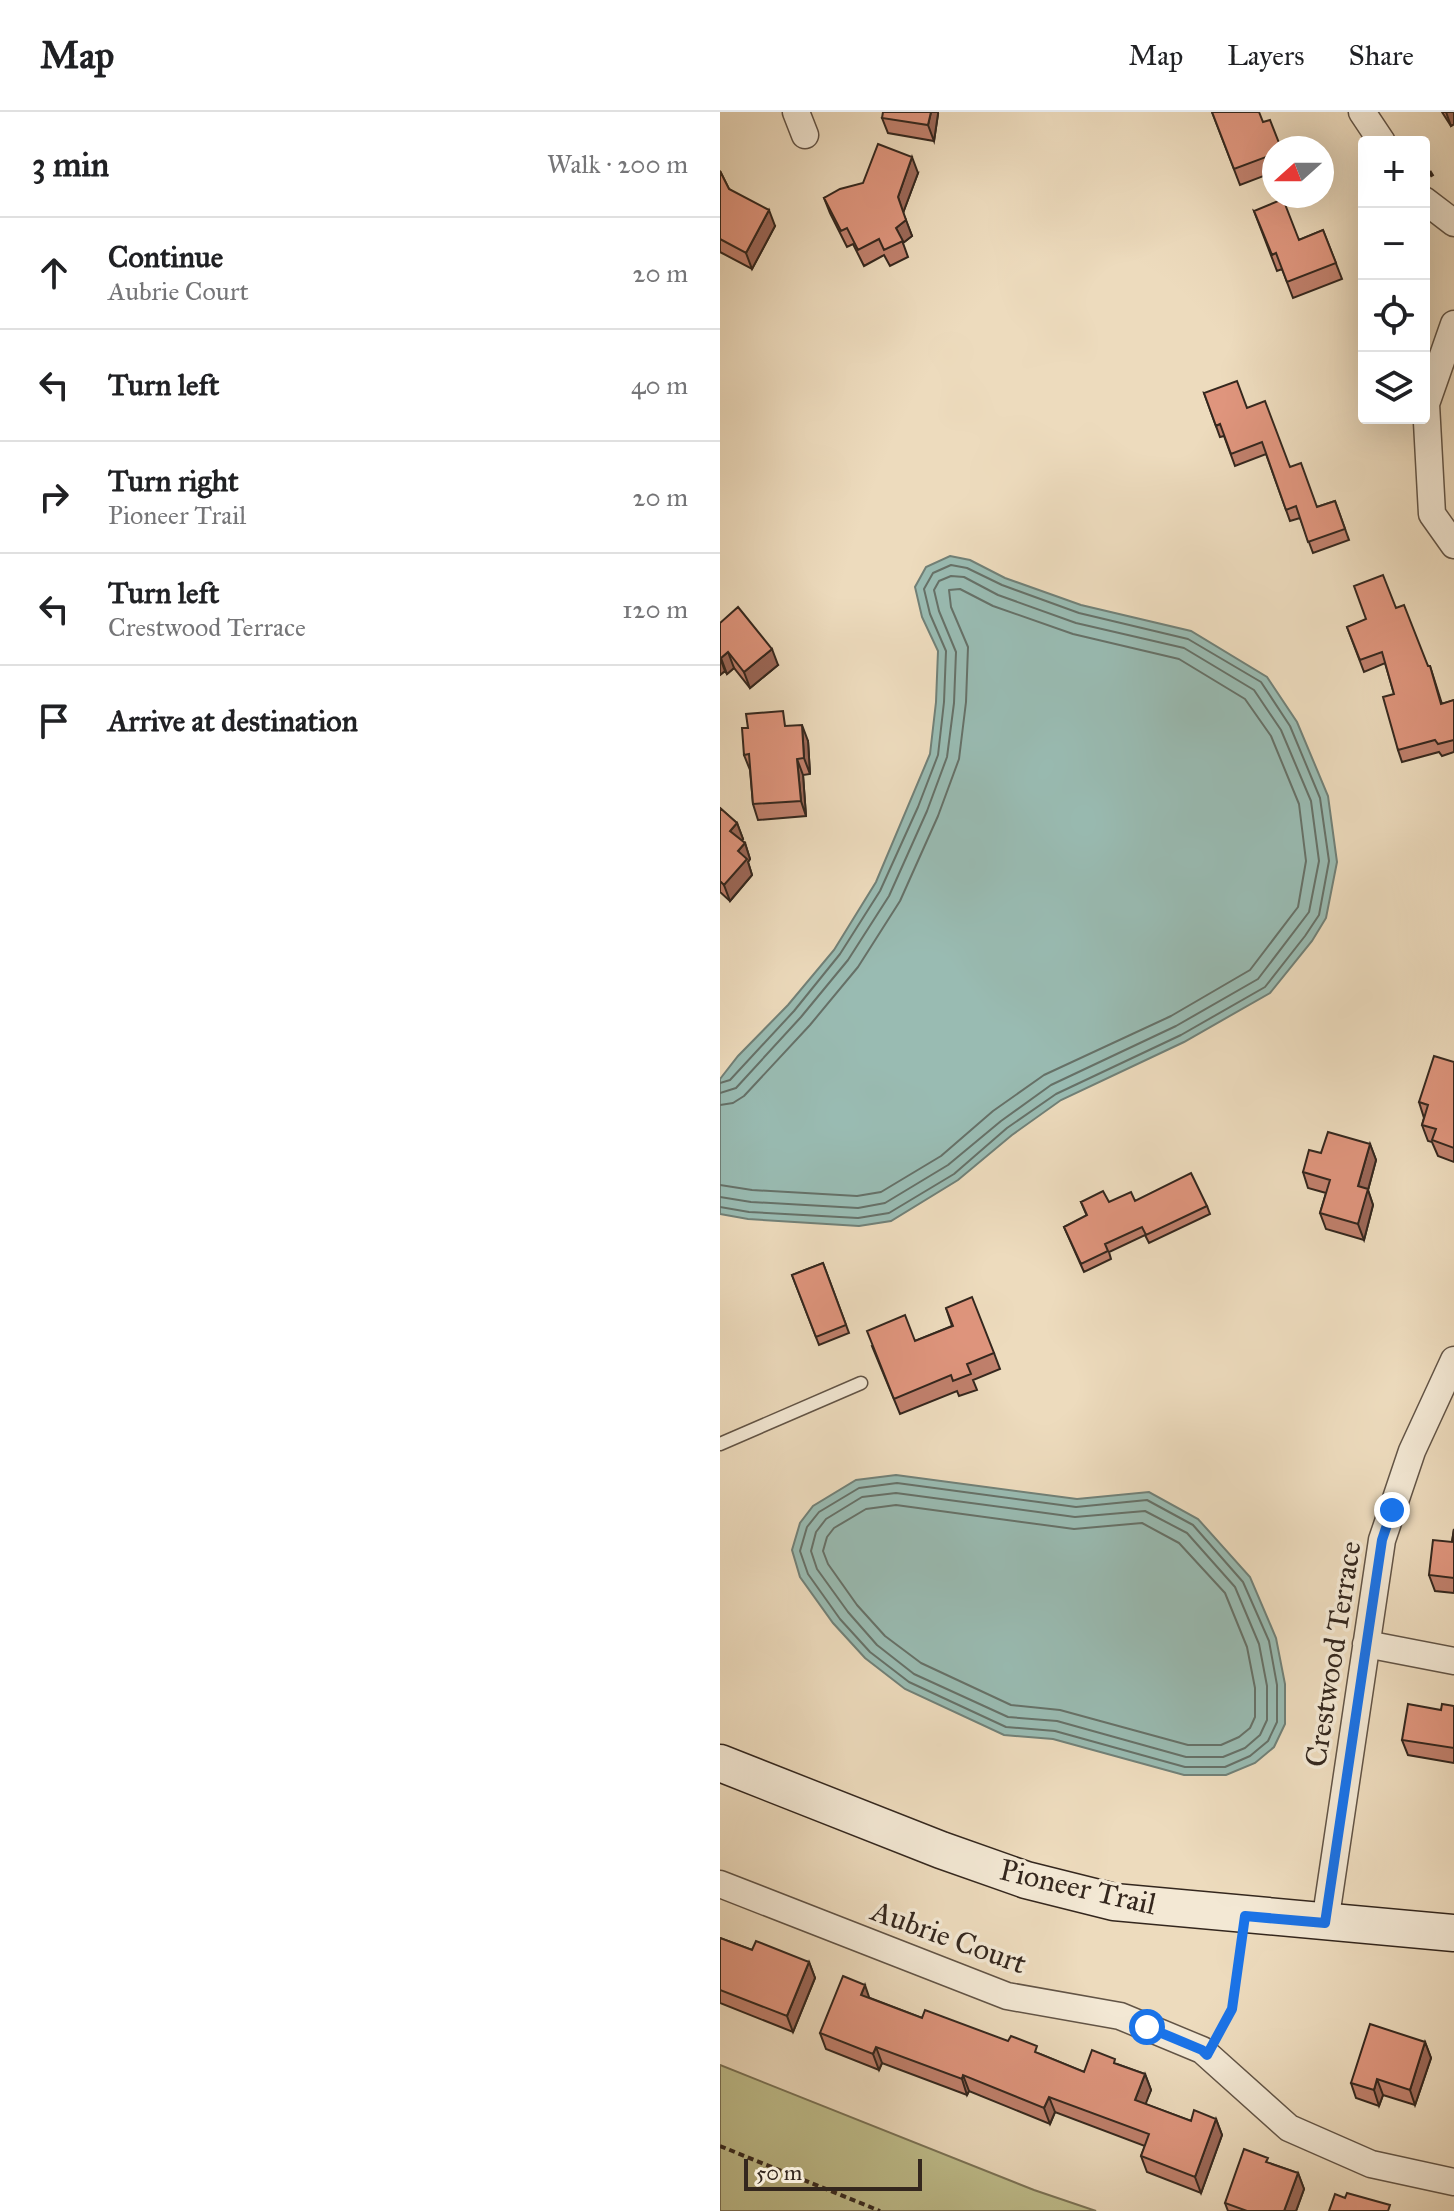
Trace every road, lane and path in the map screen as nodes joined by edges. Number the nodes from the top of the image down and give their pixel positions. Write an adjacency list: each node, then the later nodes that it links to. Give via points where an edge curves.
1 (1362, 112): 2 (street)
2 (1378, 136)
3 (1430, 205): 4 (street)
4 (1454, 223)
5 (1454, 324): 6 (street, via 1426,404 1432,514)
6 (1454, 545)
7 (1454, 1360): 10 (street, Crestwood Terrace, via 1412,1451 1382,1540)
8 (861, 1383): 9 (lane)
9 (720, 1444)
10 (1366, 1644): 11 (street); 15 (street, Crestwood Terrace)
11 (1454, 1661)
12 (720, 1763): 14 (main road, Pioneer Trail, via 1026,1880 1114,1902)
13 (720, 1884): 17 (street, Aubrie Court, via 1007,1996 1120,2016)
14 (1245, 1916): 15 (main road, Pioneer Trail); 17 (path, via 1232,2009)
15 (1325, 1923): 16 (main road, Pioneer Trail)
16 (1454, 1933)
17 (1207, 2055): 19 (street, Aubrie Court, via 1289,2128 1371,2164)
18 (720, 2146): 20 (path)
19 (1454, 2182)
20 (880, 2211)

